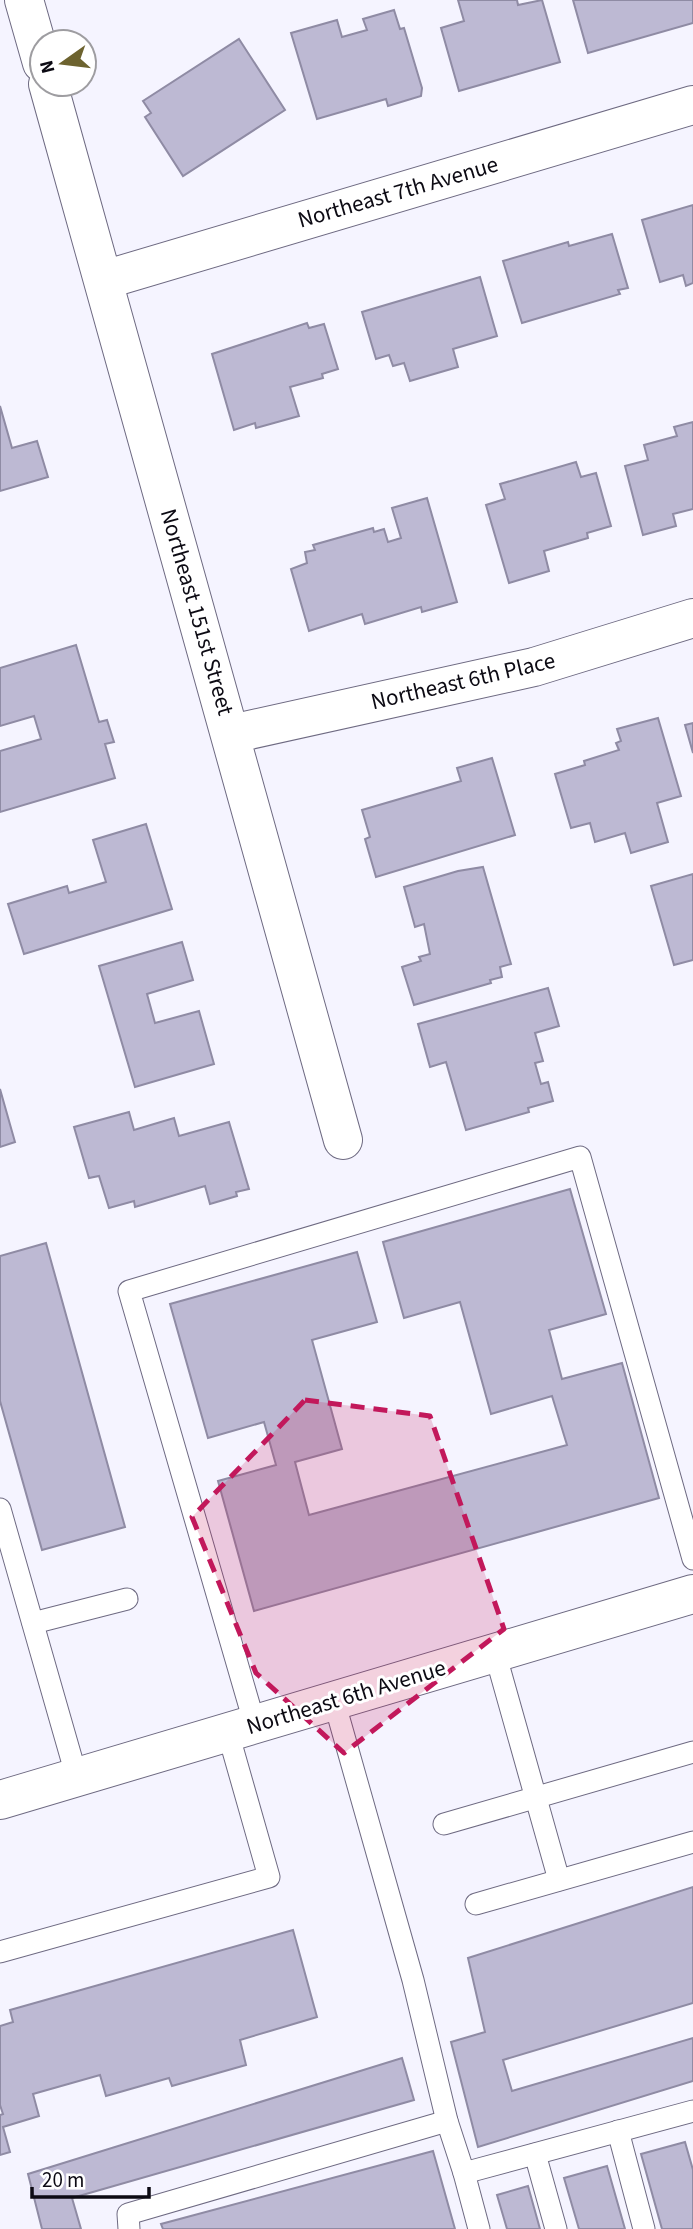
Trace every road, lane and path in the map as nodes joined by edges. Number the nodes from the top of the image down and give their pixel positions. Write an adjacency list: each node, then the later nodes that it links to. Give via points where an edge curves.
1 (24, 0): 2 (street)
2 (32, 28)
3 (52, 98): 5 (street, Northeast 151st Street)
4 (693, 105): 5 (street, Northeast 7th Avenue)
5 (104, 280): 7 (street, Northeast 151st Street)
6 (693, 618): 7 (street, Northeast 6th Place, via 534,667)
7 (231, 734): 8 (street, Northeast 151st Street)
8 (343, 1140)
9 (0, 1509): 13 (lane)
10 (693, 1559): 16 (lane, via 580,1157 129,1291)
11 (693, 1594): 14 (street, Northeast 6th Avenue)
12 (127, 1599): 13 (lane)
13 (33, 1623): 18 (lane)
14 (495, 1653): 15 (street, Northeast 6th Avenue); 19 (lane)
15 (334, 1701): 16 (street, Northeast 6th Avenue); 27 (lane, via 413,1980)
16 (241, 1729): 18 (street, Northeast 6th Avenue); 25 (lane, via 268,1877)
17 (693, 1752): 19 (lane)
18 (76, 1777): 20 (street, Northeast 6th Avenue)
19 (536, 1797): 21 (lane); 23 (lane)
20 (0, 1800)
21 (444, 1824)
22 (693, 1842): 23 (lane)
23 (559, 1880): 24 (lane)
24 (476, 1904)
25 (0, 1952)
26 (693, 2111): 28 (lane)
27 (447, 2120): 30 (lane); 31 (lane, via 128,2214)
28 (618, 2131): 29 (lane); 34 (lane)
29 (535, 2154): 30 (lane); 33 (lane)
30 (464, 2173): 32 (lane)
31 (130, 2229)
32 (479, 2229)
33 (556, 2229)
34 (644, 2229)

